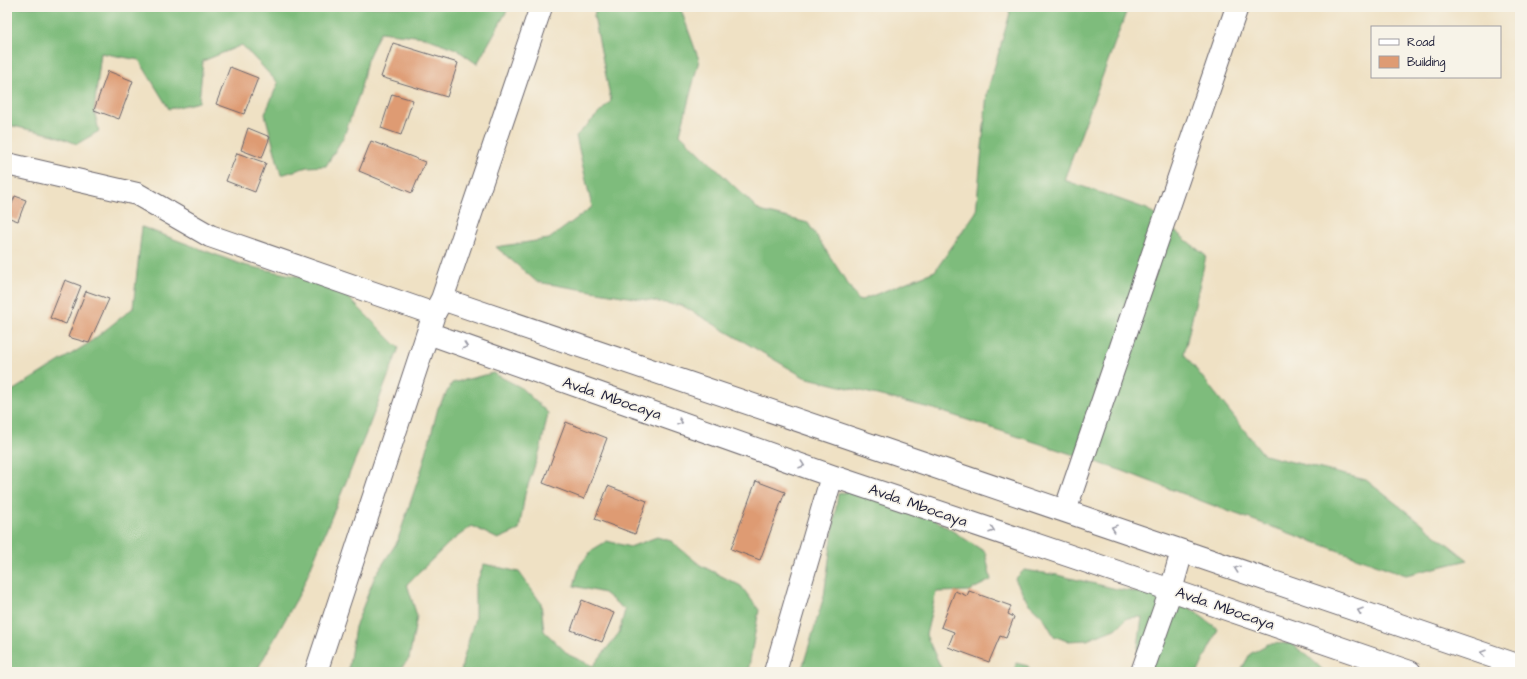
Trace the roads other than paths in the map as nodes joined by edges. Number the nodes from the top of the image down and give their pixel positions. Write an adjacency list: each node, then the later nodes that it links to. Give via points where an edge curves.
1 (540, 7): 4 (street)
2 (1236, 7): 6 (street)
3 (7, 164): 4 (street, via 137,194 210,236)
4 (435, 315): 5 (street, Avda. Mbocaya, one-way to 5); 6 (street); 10 (street)
5 (832, 476): 8 (street, Avda. Mbocaya, one-way to 8); 11 (street)
6 (1066, 511): 7 (street, one-way to 6)
7 (1182, 551): 8 (street); 9 (street, one-way to 7)
8 (1171, 590): 12 (street); 13 (street, Avda. Mbocaya)
9 (1520, 666)
10 (316, 672)
11 (775, 672)
12 (1142, 672)
13 (1410, 672)

